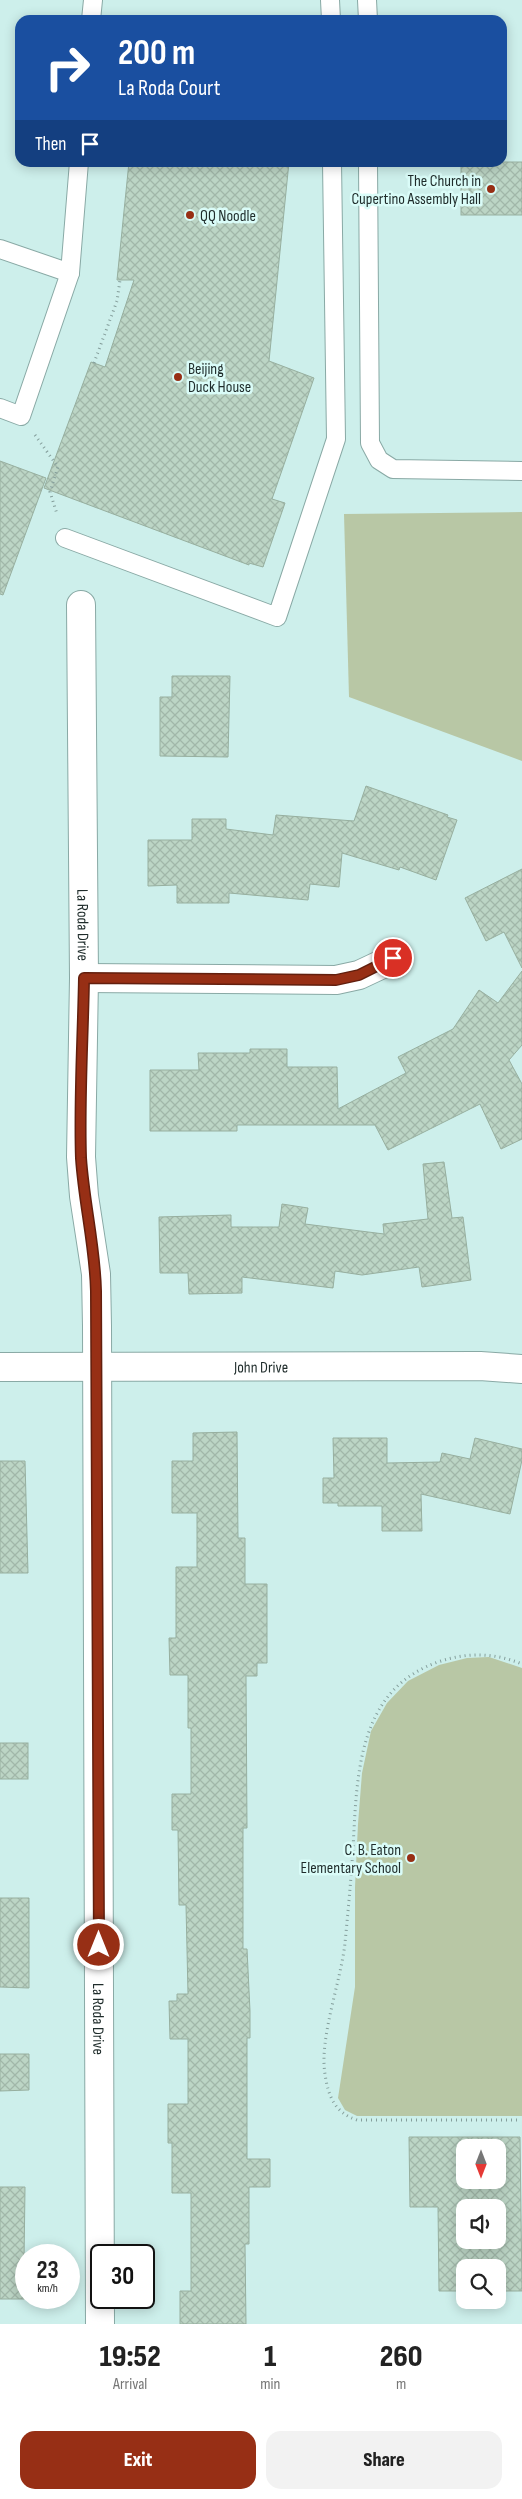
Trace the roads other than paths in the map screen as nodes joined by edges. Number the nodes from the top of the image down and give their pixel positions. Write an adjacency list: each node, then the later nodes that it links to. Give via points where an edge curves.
1 (93, 0): 4 (lane)
2 (330, 0): 5 (lane)
3 (366, 0): 6 (lane)
4 (92, 15)
5 (331, 15)
6 (368, 15)
7 (79, 167): 11 (lane)
8 (332, 167): 14 (lane, via 336,439 277,618)
9 (368, 167): 13 (lane, via 370,444 379,460 393,469)
10 (0, 249): 11 (lane)
11 (70, 273): 12 (lane, via 21,416)
12 (0, 408)
13 (522, 471)
14 (65, 538)
15 (81, 604): 17 (street, La Roda Drive)
16 (393, 958): 17 (street, via 359,975 336,980)
17 (84, 978): 19 (street, La Roda Drive, via 81,1157 96,1274)
18 (0, 1367): 19 (street, John Drive)
19 (97, 1367): 20 (street, John Drive, via 480,1366); 21 (street, La Roda Drive)
20 (522, 1369)
21 (100, 2324)

